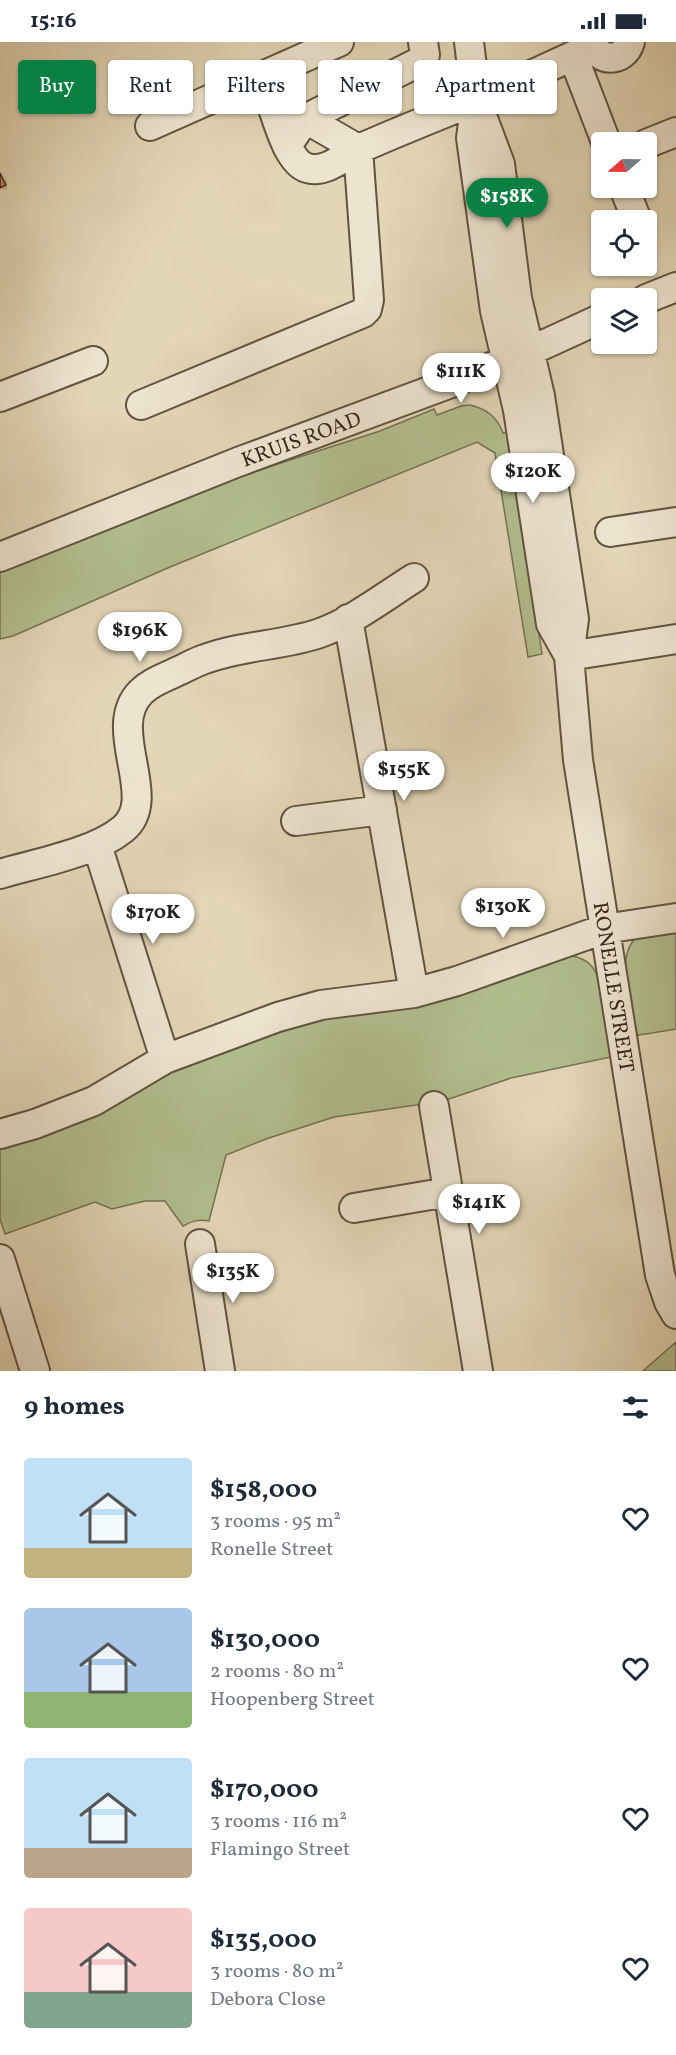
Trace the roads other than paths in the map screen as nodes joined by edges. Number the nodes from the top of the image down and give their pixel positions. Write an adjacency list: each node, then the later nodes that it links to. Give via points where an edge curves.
1 (339, 42): 7 (street)
2 (423, 42): 14 (street, via 425,55 421,61)
3 (469, 42): 6 (street, RONELLE STREET)
4 (630, 42): 5 (street, via 625,52 614,58)
5 (586, 48): 8 (street); 16 (street)
6 (471, 60)
7 (306, 62)
8 (557, 62)
9 (205, 107): 15 (street)
10 (275, 114): 19 (street)
11 (299, 114): 14 (street)
12 (442, 114): 20 (street)
13 (481, 114): 24 (street, RONELLE STREET, via 500,164 517,298)
14 (305, 119): 19 (street); 20 (street)
15 (150, 126)
16 (604, 132)
17 (676, 132): 18 (street)
18 (657, 140)
19 (287, 146): 20 (street, via 300,165 316,169)
20 (358, 149): 27 (street, via 367,309)
21 (676, 286): 22 (street)
22 (657, 294)
23 (591, 323): 24 (street, KRUIS ROAD)
24 (518, 356): 30 (street, KRUIS ROAD); 34 (street, RONELLE STREET, via 540,396 574,619)
25 (93, 361): 26 (street)
26 (0, 397)
27 (141, 405)
28 (676, 522): 29 (street)
29 (610, 532)
30 (0, 557)
31 (414, 578): 32 (street)
32 (348, 619): 35 (street); 37 (street, via 300,639 206,658 154,682 142,692 134,700 128,718 137,805 124,828)
33 (676, 639): 34 (street)
34 (569, 656): 40 (street, RONELLE STREET, via 578,760)
35 (382, 810): 36 (street); 41 (street)
36 (296, 821)
37 (97, 845): 38 (street); 42 (street)
38 (0, 874)
39 (676, 918): 40 (street)
40 (604, 929): 41 (street); 49 (street, RONELLE STREET, via 660,1275)
41 (414, 993): 42 (street, via 321,1005)
42 (165, 1059): 44 (street, via 94,1101)
43 (434, 1106): 45 (street)
44 (0, 1134)
45 (448, 1192): 46 (street); 52 (street)
46 (354, 1208)
47 (200, 1244): 51 (street)
48 (0, 1259): 50 (street)
49 (676, 1314)
50 (35, 1371)
51 (219, 1371)
52 (478, 1371)

